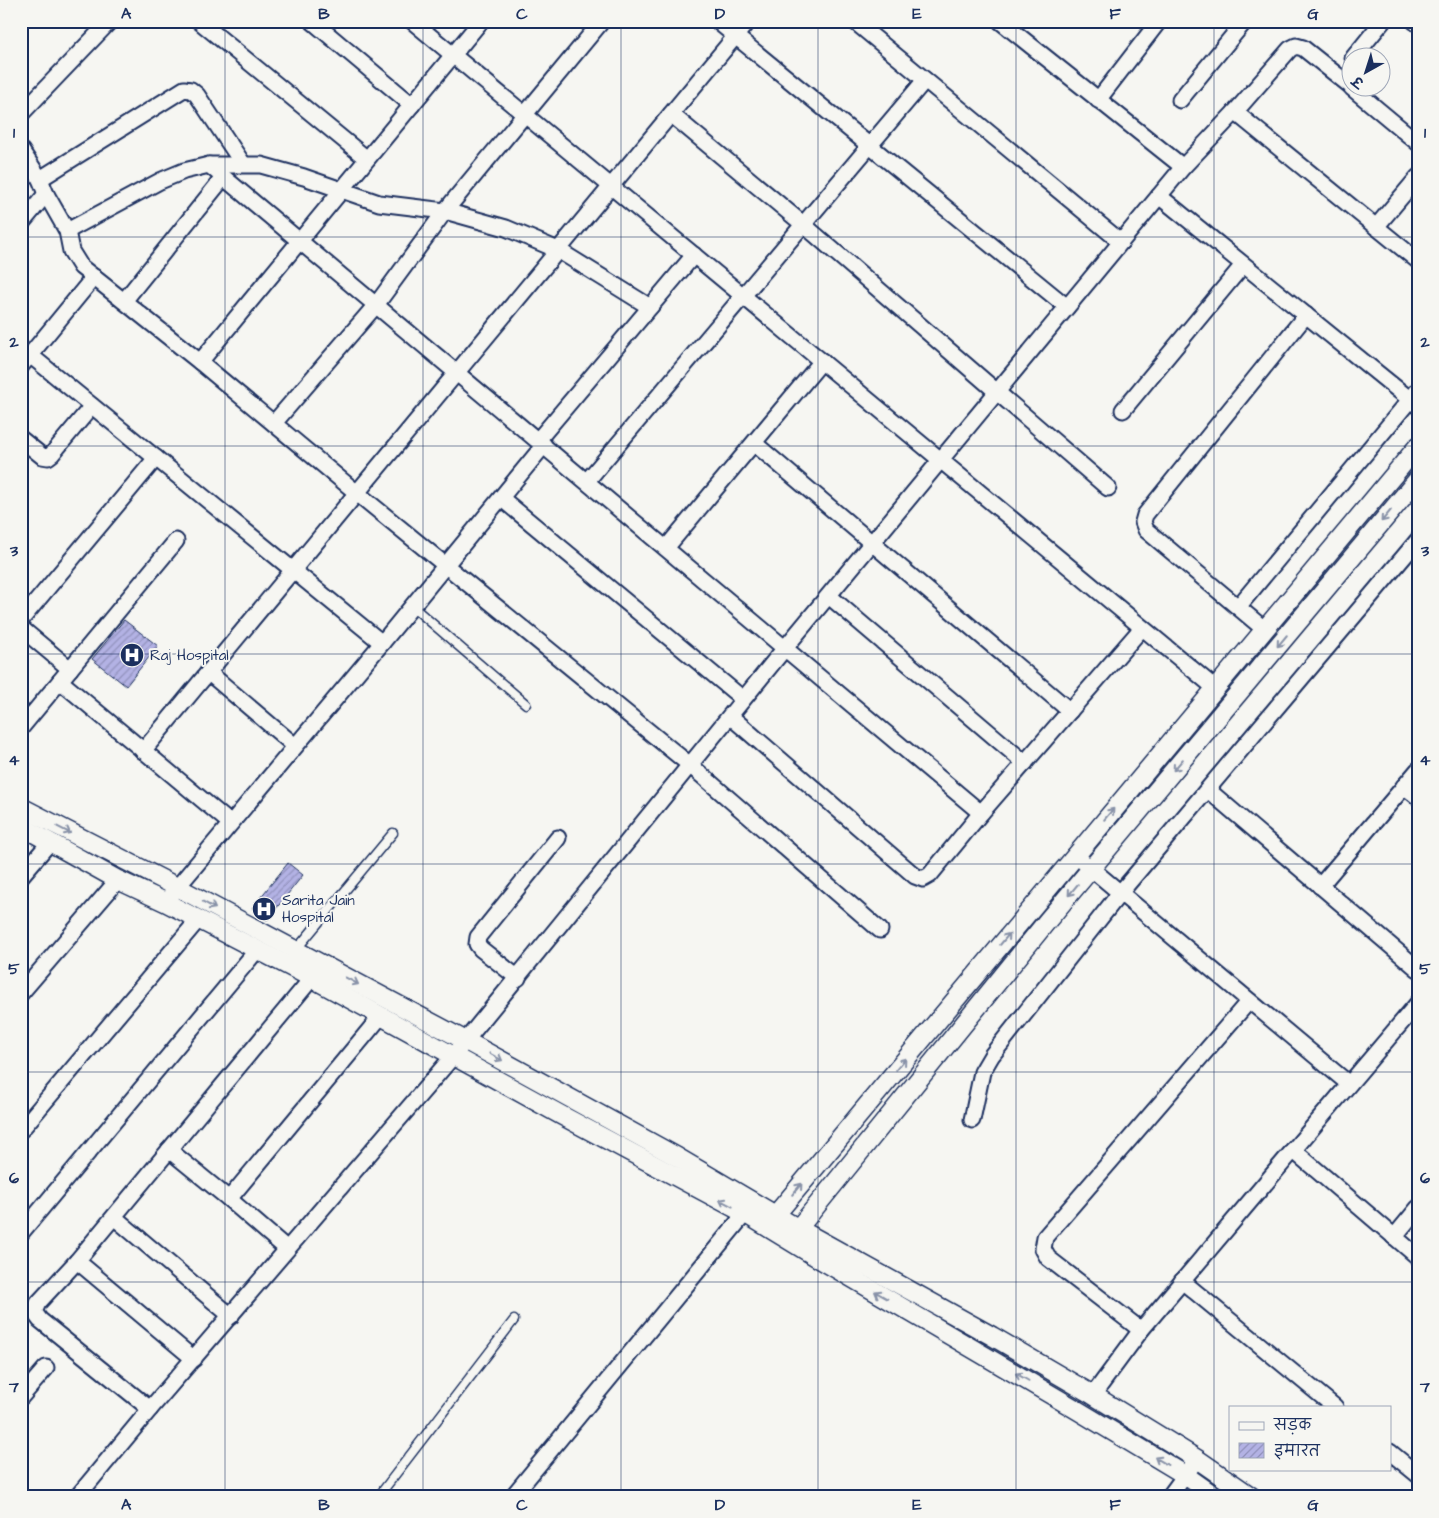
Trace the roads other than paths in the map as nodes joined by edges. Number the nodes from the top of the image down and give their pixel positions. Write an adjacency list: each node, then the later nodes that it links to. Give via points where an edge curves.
1 (110, 21): 28 (street)
2 (312, 21): 26 (street)
3 (412, 21): 18 (street)
4 (481, 21): 18 (street)
5 (602, 21): 30 (street)
6 (717, 21): 16 (street)
7 (748, 21): 16 (street)
8 (854, 21): 22 (street)
9 (1000, 21): 24 (street)
10 (1245, 21): 25 (street)
11 (1383, 21): 17 (street)
12 (1414, 21): 15 (street)
13 (203, 22): 34 (street)
14 (1154, 23): 24 (street)
15 (1418, 24)
16 (735, 36): 29 (street); 32 (street)
17 (1361, 48)
18 (453, 55): 26 (street); 30 (street)
19 (1342, 71): 20 (street)
20 (1338, 76): 21 (street); 27 (street, via 1304,48 1296,46)
21 (1342, 79)
22 (925, 80): 32 (street); 51 (street)
23 (1365, 98): 31 (street)
24 (1098, 100): 37 (street)
25 (1180, 100)
26 (412, 105): 34 (street)
27 (1235, 112): 37 (street); 48 (street)
28 (21, 114)
29 (671, 114): 41 (street); 47 (street)
30 (525, 115): 41 (street); 45 (street)
31 (1418, 143)
32 (870, 146): 47 (street); 61 (street)
33 (21, 150): 40 (street)
34 (367, 159): 42 (street)
35 (243, 164): 36 (street); 40 (street, via 197,96 184,89); 42 (street, via 261,165)
36 (208, 165): 38 (street); 49 (street, via 160,181)
37 (1183, 167): 44 (street)
38 (223, 178): 50 (street); 58 (street)
39 (1418, 178): 48 (street)
40 (40, 180): 43 (street)
41 (611, 186): 52 (street); 53 (street)
42 (341, 191): 45 (street, via 379,202); 50 (street)
43 (46, 194): 46 (street); 49 (street)
44 (1159, 196): 51 (street); 55 (street)
45 (446, 211): 52 (street, via 506,228); 59 (street)
46 (21, 224)
47 (804, 225): 57 (street); 67 (street)
48 (1376, 227): 54 (street)
49 (67, 231): 56 (street, via 71,251 81,267)
50 (300, 242): 59 (street); 65 (street)
51 (1121, 242): 61 (street)
52 (558, 250): 60 (street); 66 (street)
53 (694, 255): 57 (street); 60 (street)
54 (1418, 261)
55 (1243, 265): 62 (street); 70 (street)
56 (94, 277): 58 (street); 63 (street)
57 (744, 296): 64 (street); 79 (street)
58 (124, 301): 65 (street)
59 (376, 305): 66 (street); 71 (street)
60 (650, 307): 74 (street)
61 (1067, 307): 67 (street)
62 (1306, 315): 68 (street); 91 (street, via 1145,515 1143,522 1146,530)
63 (26, 361): 69 (street)
64 (822, 361): 73 (street); 77 (street)
65 (200, 362): 71 (street)
66 (457, 372): 74 (street); 81 (street)
67 (998, 393): 77 (street); 80 (street)
68 (1415, 398): 91 (street)
69 (92, 406): 72 (street, via 48,457); 76 (street)
70 (1123, 410)
71 (274, 423): 81 (street)
72 (21, 440)
73 (754, 442): 85 (street); 86 (street)
74 (541, 443): 79 (street); 82 (street)
75 (1415, 455): 95 (street)
76 (156, 458): 88 (street); 92 (street)
77 (941, 460): 85 (street); 94 (street)
78 (1418, 479): 123 (street, one-way to 123)
79 (587, 481): 86 (street)
80 (1108, 488)
81 (357, 493): 87 (street); 88 (street)
82 (501, 498): 87 (street); 102 (street)
83 (1418, 540): 113 (street)
84 (176, 541): 98 (street)
85 (872, 543): 89 (street); 104 (street)
86 (666, 548): 97 (street)
87 (446, 566): 90 (street); 110 (street)
88 (292, 570): 96 (street); 99 (street)
89 (829, 596): 97 (street); 109 (street)
90 (412, 606): 96 (street); 103 (lane)
91 (1238, 607): 95 (street)
92 (21, 620)
93 (21, 628): 98 (street)
94 (1142, 628): 101 (street); 104 (street)
95 (1264, 629): 101 (street)
96 (382, 643): 107 (street)
97 (785, 648): 102 (street); 116 (street)
98 (70, 669): 100 (street)
99 (208, 672): 107 (street); 108 (street)
100 (60, 681): 106 (street); 108 (street)
101 (1215, 688): 122 (street, one-way to 101)
102 (744, 699): 105 (street)
103 (526, 704)
104 (1070, 711): 109 (street)
105 (730, 716): 110 (street); 116 (street, via 915,876 923,879 930,875)
106 (21, 728)
107 (295, 746): 117 (street)
108 (143, 751): 117 (street)
109 (1025, 763): 116 (street)
110 (690, 765): 131 (street); 136 (street)
111 (1418, 770): 112 (street)
112 (1404, 786): 114 (street); 126 (street)
113 (1208, 790): 126 (street); 128 (street)
114 (1418, 797)
115 (21, 807): 127 (street, one-way to 127)
116 (981, 813)
117 (230, 823): 127 (street)
118 (21, 826): 121 (street)
119 (393, 833): 133 (lane)
120 (558, 838): 136 (street, via 478,937 477,944 481,949)
121 (50, 842): 124 (street); 125 (street)
122 (1075, 855): 123 (street); 152 (street, one-way to 122)
123 (1091, 869): 128 (street); 154 (street, one-way to 154)
124 (21, 876)
125 (118, 880): 129 (street); 137 (street)
126 (1320, 886): 134 (street)
127 (177, 887): 129 (street); 133 (street, one-way to 133)
128 (1120, 893): 138 (street); 144 (street, via 992,1055 982,1072)
129 (165, 902): 130 (street)
130 (198, 920): 132 (street); 145 (street)
131 (880, 930)
132 (257, 950): 135 (street); 153 (street)
133 (295, 951): 141 (street, one-way to 141)
134 (1418, 969)
135 (312, 978): 140 (street); 146 (street)
136 (518, 978): 141 (street)
137 (21, 993)
138 (1249, 1001): 143 (street); 162 (street, via 1045,1237 1043,1249 1048,1258)
139 (1418, 1003): 143 (street)
140 (381, 1016): 142 (street); 148 (street)
141 (466, 1041): 142 (street); 149 (street, one-way to 149, via 677,1157)
142 (454, 1055): 149 (street, one-way to 142, via 561,1115); 156 (street)
143 (1349, 1084): 147 (street)
144 (972, 1120)
145 (21, 1130)
146 (169, 1150): 148 (street); 151 (street)
147 (1293, 1150): 155 (street); 159 (street)
148 (229, 1199): 156 (street)
149 (750, 1208): 152 (street); 175 (street)
150 (1418, 1208): 155 (street)
151 (114, 1217): 158 (street); 160 (street)
152 (771, 1220): 154 (street)
153 (21, 1233)
154 (794, 1235): 165 (street, via 992,1336); 171 (street, one-way to 154)
155 (1394, 1237): 157 (street)
156 (287, 1249): 160 (street)
157 (1418, 1257)
158 (77, 1261): 163 (street); 168 (street, via 38,1303 34,1312)
159 (1182, 1281): 162 (street); 167 (street)
160 (231, 1316): 163 (street)
161 (514, 1320): 174 (lane)
162 (1140, 1330): 165 (street)
163 (194, 1359): 168 (street)
164 (46, 1368): 166 (street)
165 (1093, 1395): 170 (street)
166 (21, 1397)
167 (1334, 1406)
168 (150, 1409): 173 (street)
169 (1392, 1454): 172 (street)
170 (1197, 1459): 171 (street); 178 (street)
171 (1185, 1475): 176 (street); 177 (street)
172 (1418, 1475)
173 (77, 1497)
174 (378, 1497)
175 (512, 1497)
176 (1168, 1497)
177 (1216, 1497)
178 (1252, 1497)

